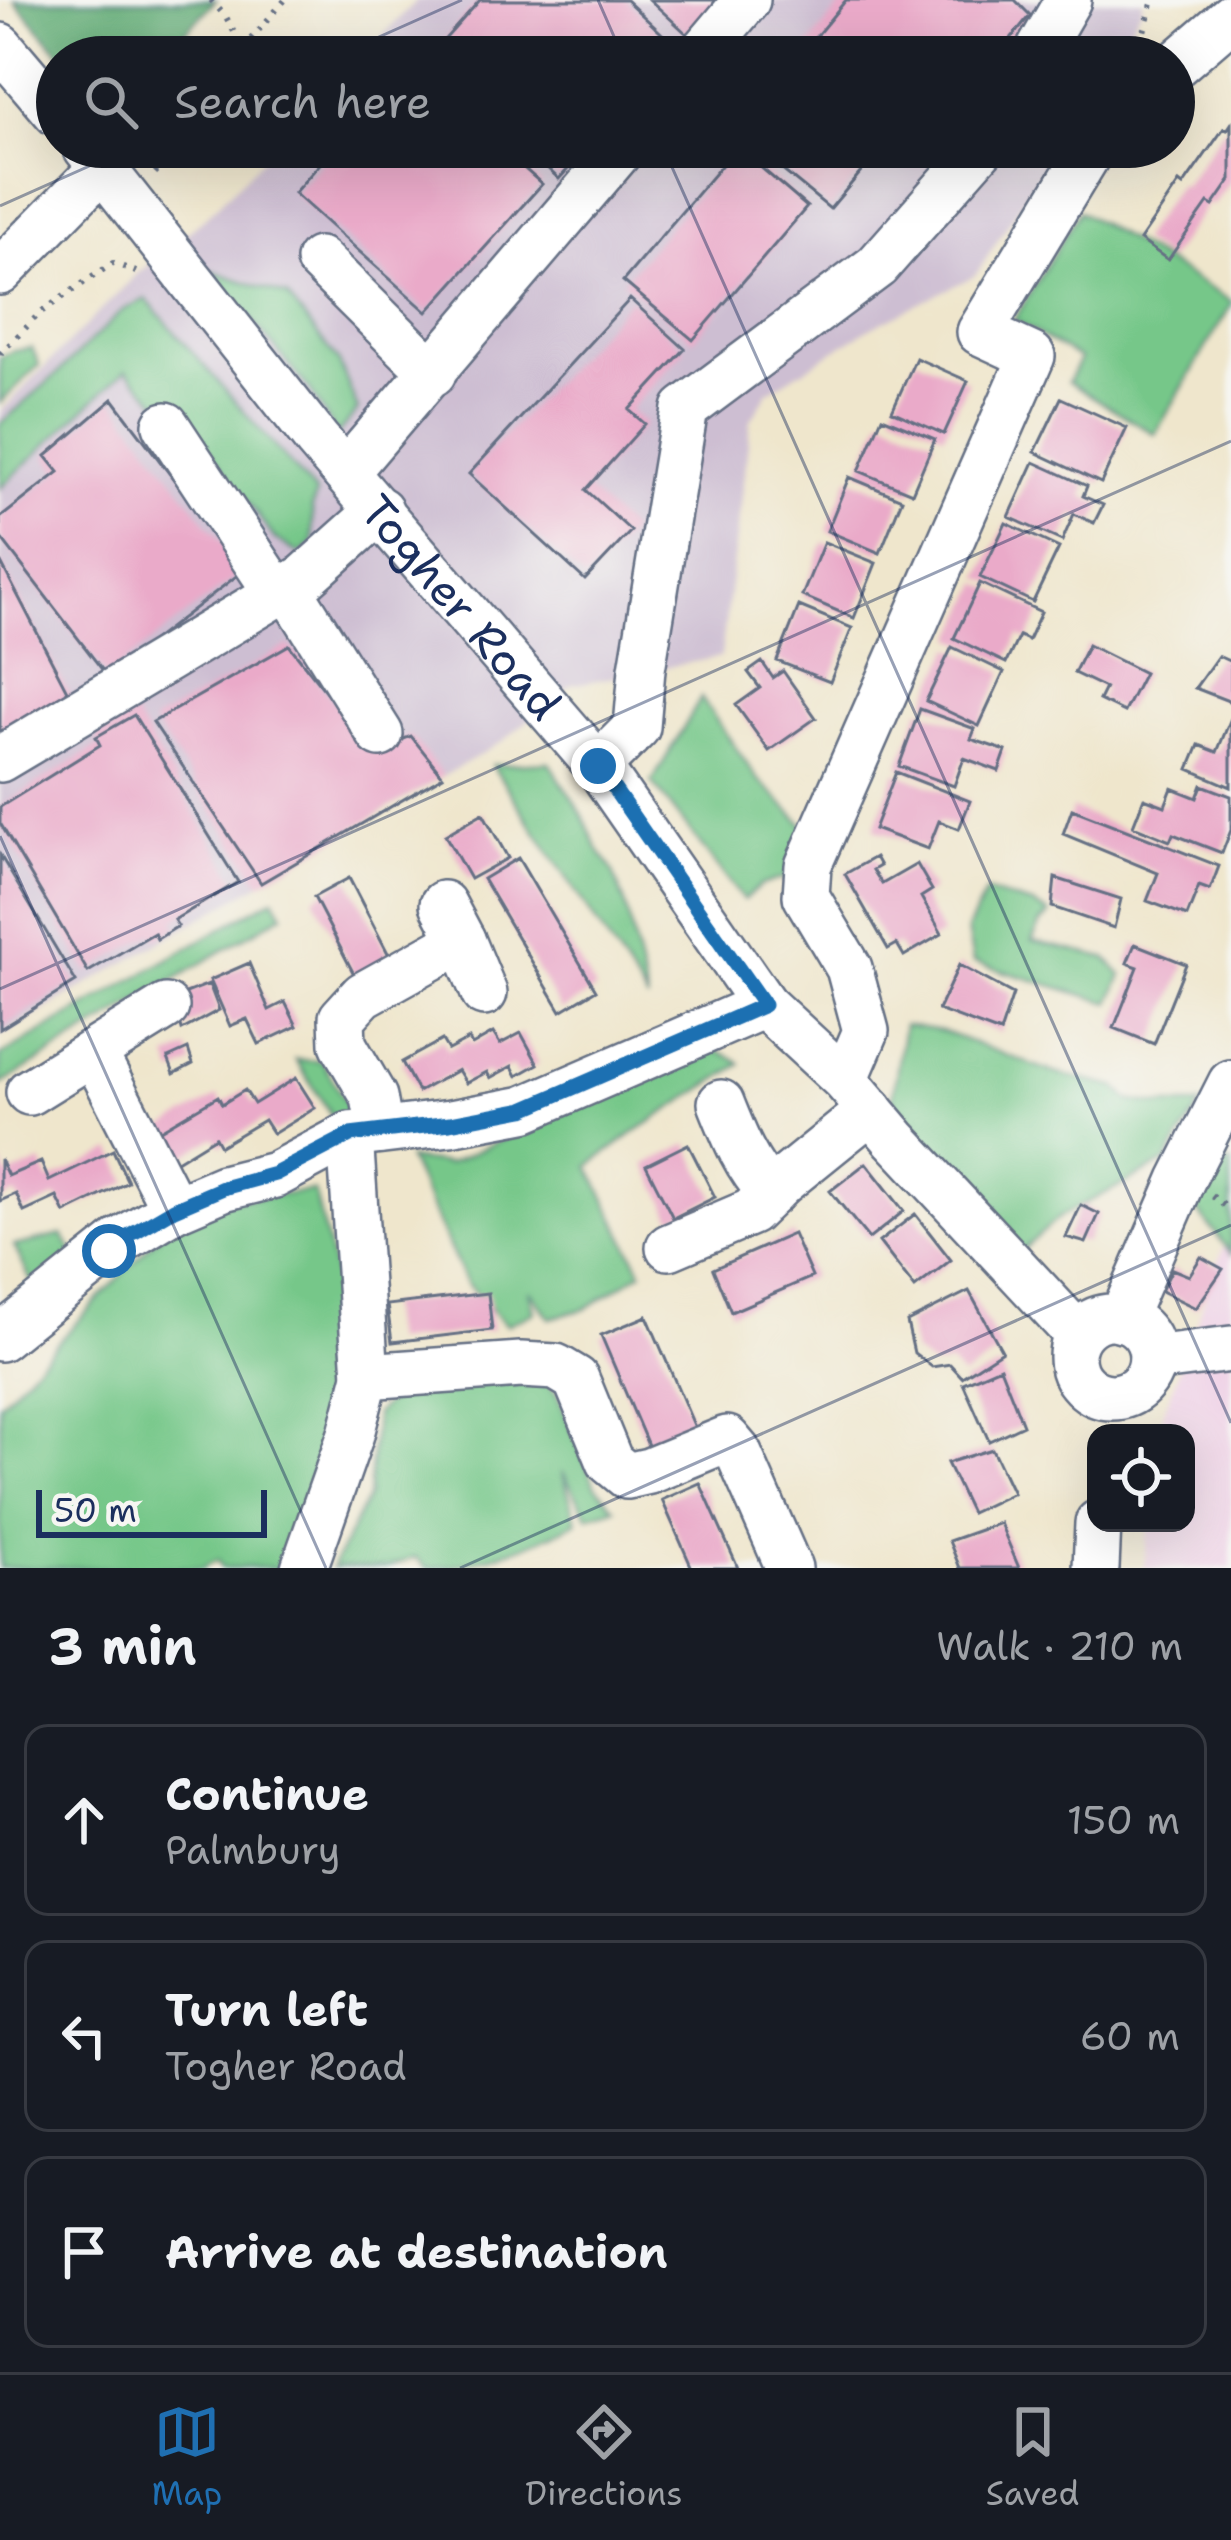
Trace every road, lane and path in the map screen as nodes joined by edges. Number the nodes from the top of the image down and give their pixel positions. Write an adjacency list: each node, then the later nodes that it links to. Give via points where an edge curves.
1 (211, 0): 7 (path)
2 (285, 0): 8 (path)
3 (747, 0): 9 (street)
4 (1068, 0): 10 (street)
5 (1153, 0): 11 (path)
6 (1231, 17): 13 (street)
7 (236, 36)
8 (254, 36)
9 (717, 36)
10 (1047, 36)
11 (1143, 36)
12 (0, 46): 14 (street)
13 (1195, 48)
14 (36, 88)
15 (85, 168): 23 (street)
16 (103, 168): 28 (street, Togher Road)
17 (160, 168): 21 (path)
18 (605, 168): 26 (street)
19 (963, 168): 33 (street, via 877,266 685,409 637,727)
20 (1079, 168): 40 (street, via 980,332 1032,356 808,866 806,896 849,968 866,1031)
21 (146, 184)
22 (320, 260): 26 (street)
23 (0, 272)
24 (142, 274): 25 (path, via 112,263 41,312)
25 (0, 354)
26 (433, 373): 28 (street)
27 (166, 425): 30 (street)
28 (346, 472): 29 (street, Togher Road)
29 (380, 510): 30 (street); 33 (street, Togher Road)
30 (283, 590): 31 (street); 32 (street)
31 (380, 734)
32 (0, 759)
33 (598, 766): 35 (street, Togher Road)
34 (484, 993): 42 (street, via 452,922 342,1018 343,1044 374,1097)
35 (764, 1005): 40 (street, Togher Road); 42 (street, via 524,1109)
36 (166, 1007): 37 (street)
37 (94, 1053): 39 (street); 44 (street)
38 (1231, 1083): 46 (street)
39 (28, 1092)
40 (858, 1095): 43 (street); 47 (street, Togher Road)
41 (721, 1103): 43 (street, via 739,1148)
42 (365, 1133): 44 (street); 51 (street)
43 (771, 1192): 45 (street, via 751,1212)
44 (174, 1209): 48 (street, via 121,1240)
45 (669, 1247)
46 (1122, 1318): 47 (street, via 1097,1320); 50 (street, via 1144,1334)
47 (1078, 1335): 52 (street, via 1075,1374)
48 (0, 1337)
49 (1231, 1349): 50 (street)
50 (1152, 1359): 52 (street, via 1142,1384)
51 (366, 1376): 54 (street); 55 (street, via 556,1366 576,1379 610,1462 627,1476 727,1438)
52 (1104, 1415)
53 (1098, 1532): 56 (street)
54 (304, 1568)
55 (789, 1568)
56 (1096, 1568)

